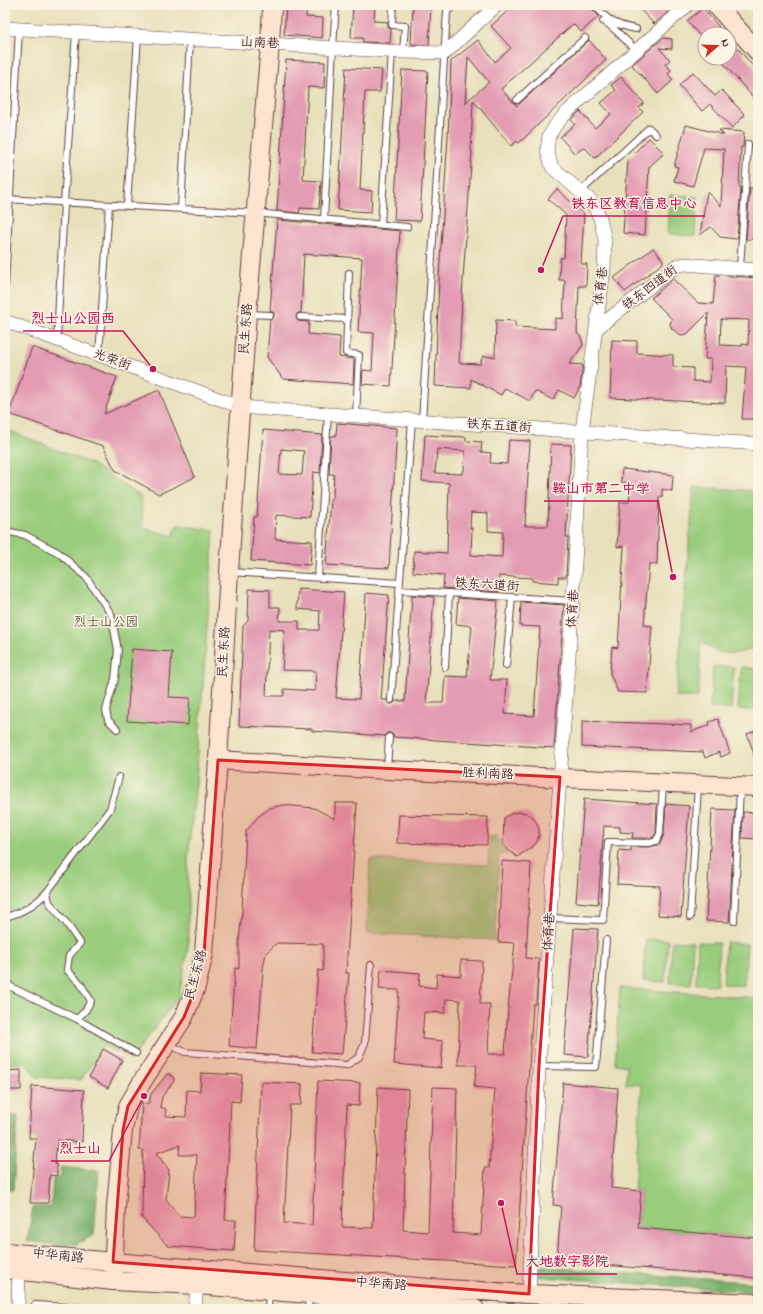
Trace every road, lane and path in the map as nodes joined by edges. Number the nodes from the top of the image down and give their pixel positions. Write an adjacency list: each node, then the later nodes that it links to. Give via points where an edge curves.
1 (272, 5): 17 (main road, 民生东路)
2 (336, 5): 18 (lane)
3 (393, 5): 20 (lane, via 392,25 405,26)
4 (457, 5): 22 (lane, via 447,11)
5 (497, 5): 22 (street)
6 (594, 5): 12 (lane, via 613,22)
7 (688, 5): 19 (street, 体育巷)
8 (716, 5): 21 (main road)
9 (603, 21): 19 (lane)
10 (5, 28): 11 (street, 山南巷)
11 (19, 29): 13 (street, 山南巷); 27 (lane)
12 (636, 29)
13 (76, 32): 14 (street, 山南巷); 28 (lane)
14 (138, 36): 16 (street, 山南巷); 30 (lane)
15 (585, 38): 23 (lane)
16 (190, 39): 17 (street, 山南巷); 31 (lane)
17 (270, 44): 18 (street, 山南巷); 32 (main road, 民生东路)
18 (332, 48): 20 (street, 山南巷); 33 (lane)
19 (636, 50): 26 (street, 体育巷, via 568,111 549,136 547,150 552,167)
20 (398, 51): 22 (street, 山南巷); 34 (lane)
21 (758, 52)
22 (445, 53): 51 (lane)
23 (517, 100)
24 (656, 135): 26 (lane, via 649,128)
25 (748, 144): 36 (lane)
26 (580, 192): 45 (street, 体育巷, via 592,202 600,218 605,240)
27 (8, 199): 28 (lane); 39 (lane)
28 (64, 202): 29 (lane); 46 (lane)
29 (109, 205): 30 (lane); 47 (lane)
30 (127, 206): 31 (lane)
31 (181, 209): 32 (lane)
32 (255, 213): 33 (lane); 40 (main road, 民生东路)
33 (324, 219): 34 (lane)
34 (381, 224): 35 (lane)
35 (407, 227)
36 (740, 268): 37 (street, 铁东四道街); 45 (street, 铁东四道街, via 684,264 676,266)
37 (758, 270)
38 (349, 273): 43 (lane)
39 (5, 285)
40 (247, 314): 41 (lane); 48 (main road, 民生东路)
41 (270, 314)
42 (300, 317): 43 (lane)
43 (348, 319): 50 (lane, via 346,353 359,354)
44 (5, 321): 46 (street, 光荣街)
45 (596, 329): 52 (street, 体育巷)
46 (57, 340): 47 (street, 光荣街)
47 (99, 355): 48 (street, 光荣街)
48 (241, 407): 49 (street, 铁东五道街); 55 (main road, 民生东路)
49 (328, 414): 50 (street, 铁东五道街); 56 (lane)
50 (356, 416): 51 (street, 铁东五道街)
51 (417, 420): 52 (street, 铁东五道街); 57 (lane)
52 (582, 431): 53 (street, 铁东五道街); 61 (street, 体育巷)
53 (758, 444)
54 (5, 531): 65 (lane, via 25,534 59,553 86,577 111,614 118,650 115,679 106,710 108,720)
55 (229, 571): 56 (lane); 67 (main road, 民生东路)
56 (318, 577): 57 (lane)
57 (400, 583): 58 (lane)
58 (399, 590): 59 (lane, 铁东六道街); 64 (lane)
59 (450, 593): 60 (lane, 铁东六道街); 63 (lane)
60 (512, 597): 61 (lane, 铁东六道街); 62 (lane)
61 (573, 601): 69 (street, 体育巷)
62 (506, 665)
63 (445, 667)
64 (391, 700)
65 (117, 729)
66 (389, 737): 68 (lane)
67 (218, 760): 68 (main road, 胜利南路); 84 (main road, 民生东路, via 204,954 196,987 184,1017)
68 (386, 770): 69 (main road, 胜利南路)
69 (560, 777): 71 (main road, 胜利南路); 77 (street, 体育巷)
70 (118, 778): 74 (lane, via 110,809)
71 (663, 783): 72 (main road, 胜利南路); 77 (lane, via 660,834 656,841 608,842 603,920)
72 (698, 785): 73 (main road, 胜利南路); 76 (lane)
73 (749, 787): 78 (lane)
74 (47, 892): 75 (lane, via 38,902 23,911); 83 (lane, via 49,902 80,943 69,956 67,970 80,983 91,1001)
75 (5, 917)
76 (690, 917)
77 (550, 918): 86 (street, 体育巷)
78 (734, 921)
79 (606, 940): 86 (lane, via 596,1067)
80 (371, 965): 84 (lane, via 365,1043 359,1057 347,1065 185,1052)
81 (5, 968): 82 (lane)
82 (7, 985): 83 (lane)
83 (77, 1019): 85 (lane)
84 (167, 1044): 88 (main road, 民生东路, via 128,1106 123,1130)
85 (136, 1053)
86 (539, 1066): 93 (street, 体育巷)
87 (5, 1252): 88 (main road, 中华南路)
88 (113, 1262): 90 (main road, 民生东路); 93 (main road, 中华南路)
89 (12, 1270): 90 (main road, 中华南路); 97 (street)
90 (113, 1281): 91 (main road, 中华南路)
91 (197, 1285): 92 (main road, 中华南路); 100 (street)
92 (269, 1291): 94 (main road, 中华南路); 101 (lane)
93 (529, 1294): 95 (main road, 中华南路)
94 (309, 1301): 96 (main road, 中华南路)
95 (758, 1303)
96 (430, 1307): 102 (main road, 中华南路)
97 (18, 1309)
98 (35, 1309): 99 (lane, via 35,1305)
99 (98, 1309)
100 (195, 1309)
101 (268, 1309)
102 (474, 1309)

